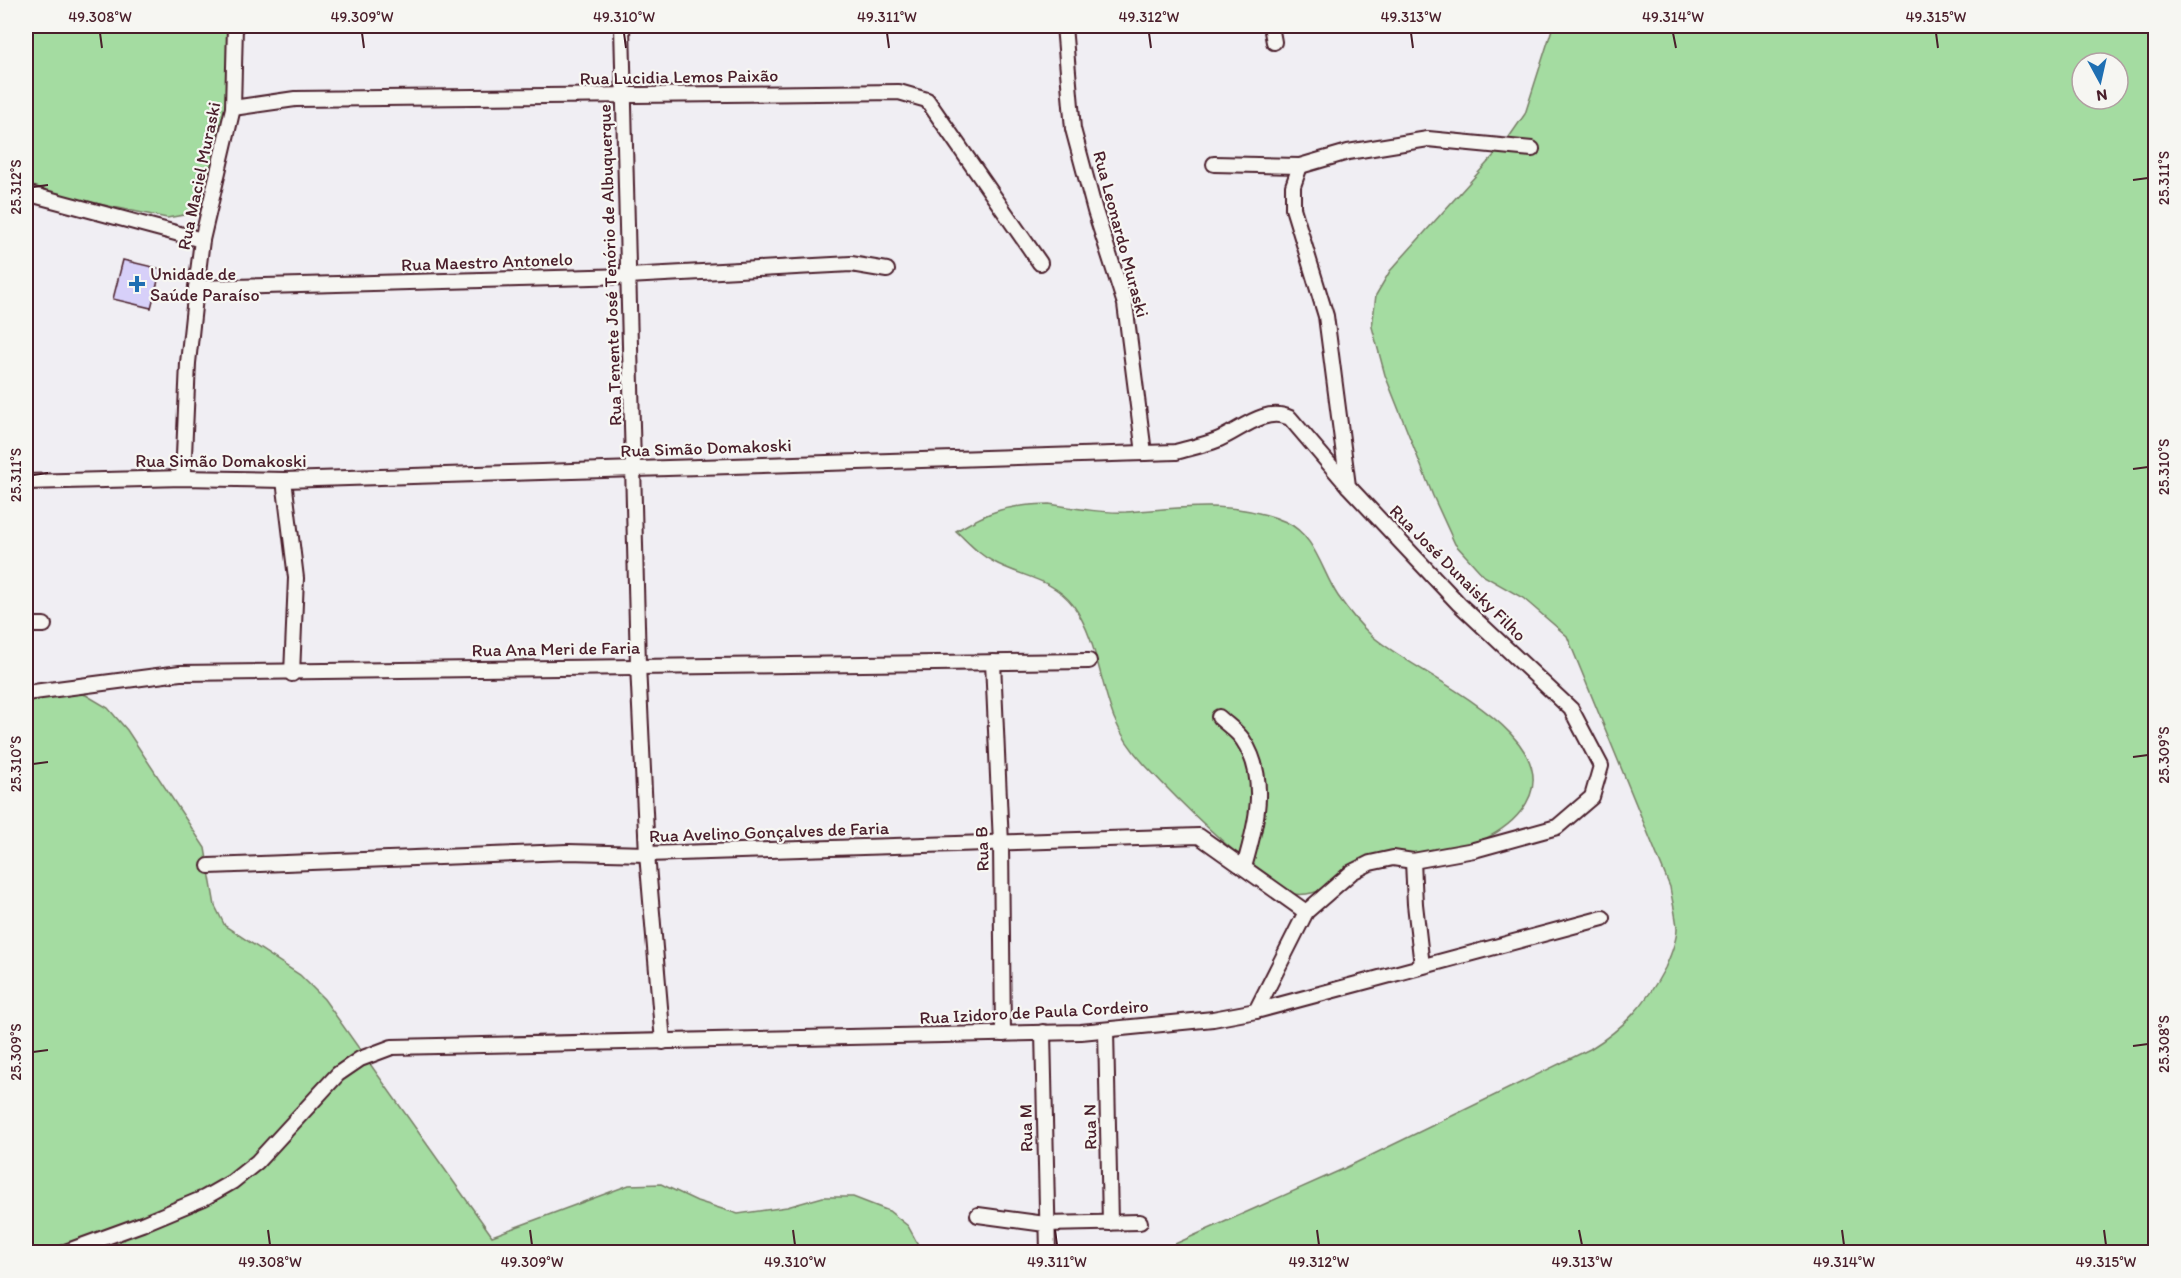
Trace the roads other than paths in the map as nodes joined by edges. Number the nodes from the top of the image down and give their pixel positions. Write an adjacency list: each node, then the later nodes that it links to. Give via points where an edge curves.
1 (235, 26): 7 (street, Rua Maciel Muraski)
2 (622, 26): 6 (street, Rua Tenente José Tenório de Albuquerque)
3 (1064, 26): 17 (street, Rua Leonardo Muraski, via 1073,129 1125,304)
4 (1272, 26): 5 (street)
5 (1274, 42)
6 (623, 95): 7 (street, Rua Lucidia Lemos Paixão, via 295,99); 13 (street, Rua Lucidia Lemos Paixão, via 899,92 927,100); 15 (street, Rua Tenente José Tenório de Albuquerque)
7 (233, 108): 12 (street, Rua Maciel Muraski)
8 (1532, 149): 10 (street, via 1428,139 1348,152)
9 (1214, 164): 10 (street)
10 (1300, 166): 22 (street, via 1293,186 1293,208 1326,316)
11 (26, 193): 12 (street)
12 (202, 240): 16 (street, Rua Maciel Muraski)
13 (1040, 263)
14 (887, 270): 15 (street, Rua Maestro Antonelo, via 851,264)
15 (628, 276): 16 (street, Rua Maestro Antonelo); 18 (street, Rua Tenente José Tenório de Albuquerque)
16 (196, 288): 19 (street, Rua Maciel Muraski)
17 (1144, 453): 18 (street, Rua Simão Domakoski); 22 (street, Rua Simão Domakoski, via 1176,452 1217,440 1261,417 1279,413 1290,418)
18 (634, 468): 20 (street, Rua Simão Domakoski); 27 (street, Rua Tenente José Tenório de Albuquerque)
19 (183, 478): 20 (street, Rua Simão Domakoski); 21 (street, Rua Simão Domakoski)
20 (284, 480): 28 (street, via 296,578)
21 (26, 482)
22 (1348, 486): 33 (street, Rua José Dunaisky Filho, via 1459,604 1571,709 1601,766 1592,797 1557,827 1474,850)
23 (26, 625): 24 (street)
24 (44, 625)
25 (1089, 661): 26 (street, Rua Ana Meri de Faria)
26 (993, 662): 27 (street, Rua Ana Meri de Faria); 31 (street, Rua B)
27 (638, 665): 28 (street, Rua Ana Meri de Faria); 32 (street, Rua Tenente José Tenório de Albuquerque)
28 (292, 674): 29 (street, Rua Ana Meri de Faria, via 180,673)
29 (26, 693)
30 (1219, 717): 35 (street, via 1242,738 1253,759 1258,789 1256,824)
31 (1001, 844): 32 (street, Rua Avelino Gonçalves de Faria); 35 (street, Rua Avelino Gonçalves de Faria, via 1198,836); 42 (street, Rua B)
32 (647, 854): 34 (street, Rua Avelino Gonçalves de Faria, via 568,852); 43 (street, Rua Tenente José Tenório de Albuquerque)
33 (1413, 861): 36 (street, Rua José Dunaisky Filho, via 1393,858 1370,863 1352,872); 38 (street)
34 (209, 866)
35 (1244, 867): 36 (street, Rua Avelino Gonçalves de Faria)
36 (1305, 912): 39 (street)
37 (1603, 918): 38 (street, Rua Izidoro de Paula Cordeiro)
38 (1422, 966): 39 (street, Rua Izidoro de Paula Cordeiro)
39 (1256, 1011): 40 (street, Rua Izidoro de Paula Cordeiro)
40 (1106, 1030): 41 (street, Rua Izidoro de Paula Cordeiro); 46 (street, Rua N)
41 (1043, 1032): 42 (street, Rua Izidoro de Paula Cordeiro); 47 (street, Rua M)
42 (1003, 1034): 43 (street, Rua Izidoro de Paula Cordeiro)
43 (663, 1042): 48 (street, Rua Izidoro de Paula Cordeiro, via 392,1047 360,1059 338,1074 257,1162 232,1182 142,1224)
44 (978, 1215): 47 (street)
45 (1140, 1222): 46 (street)
46 (1110, 1223): 47 (street)
47 (1045, 1224): 49 (street, Rua M)
48 (64, 1252)
49 (1047, 1252)

